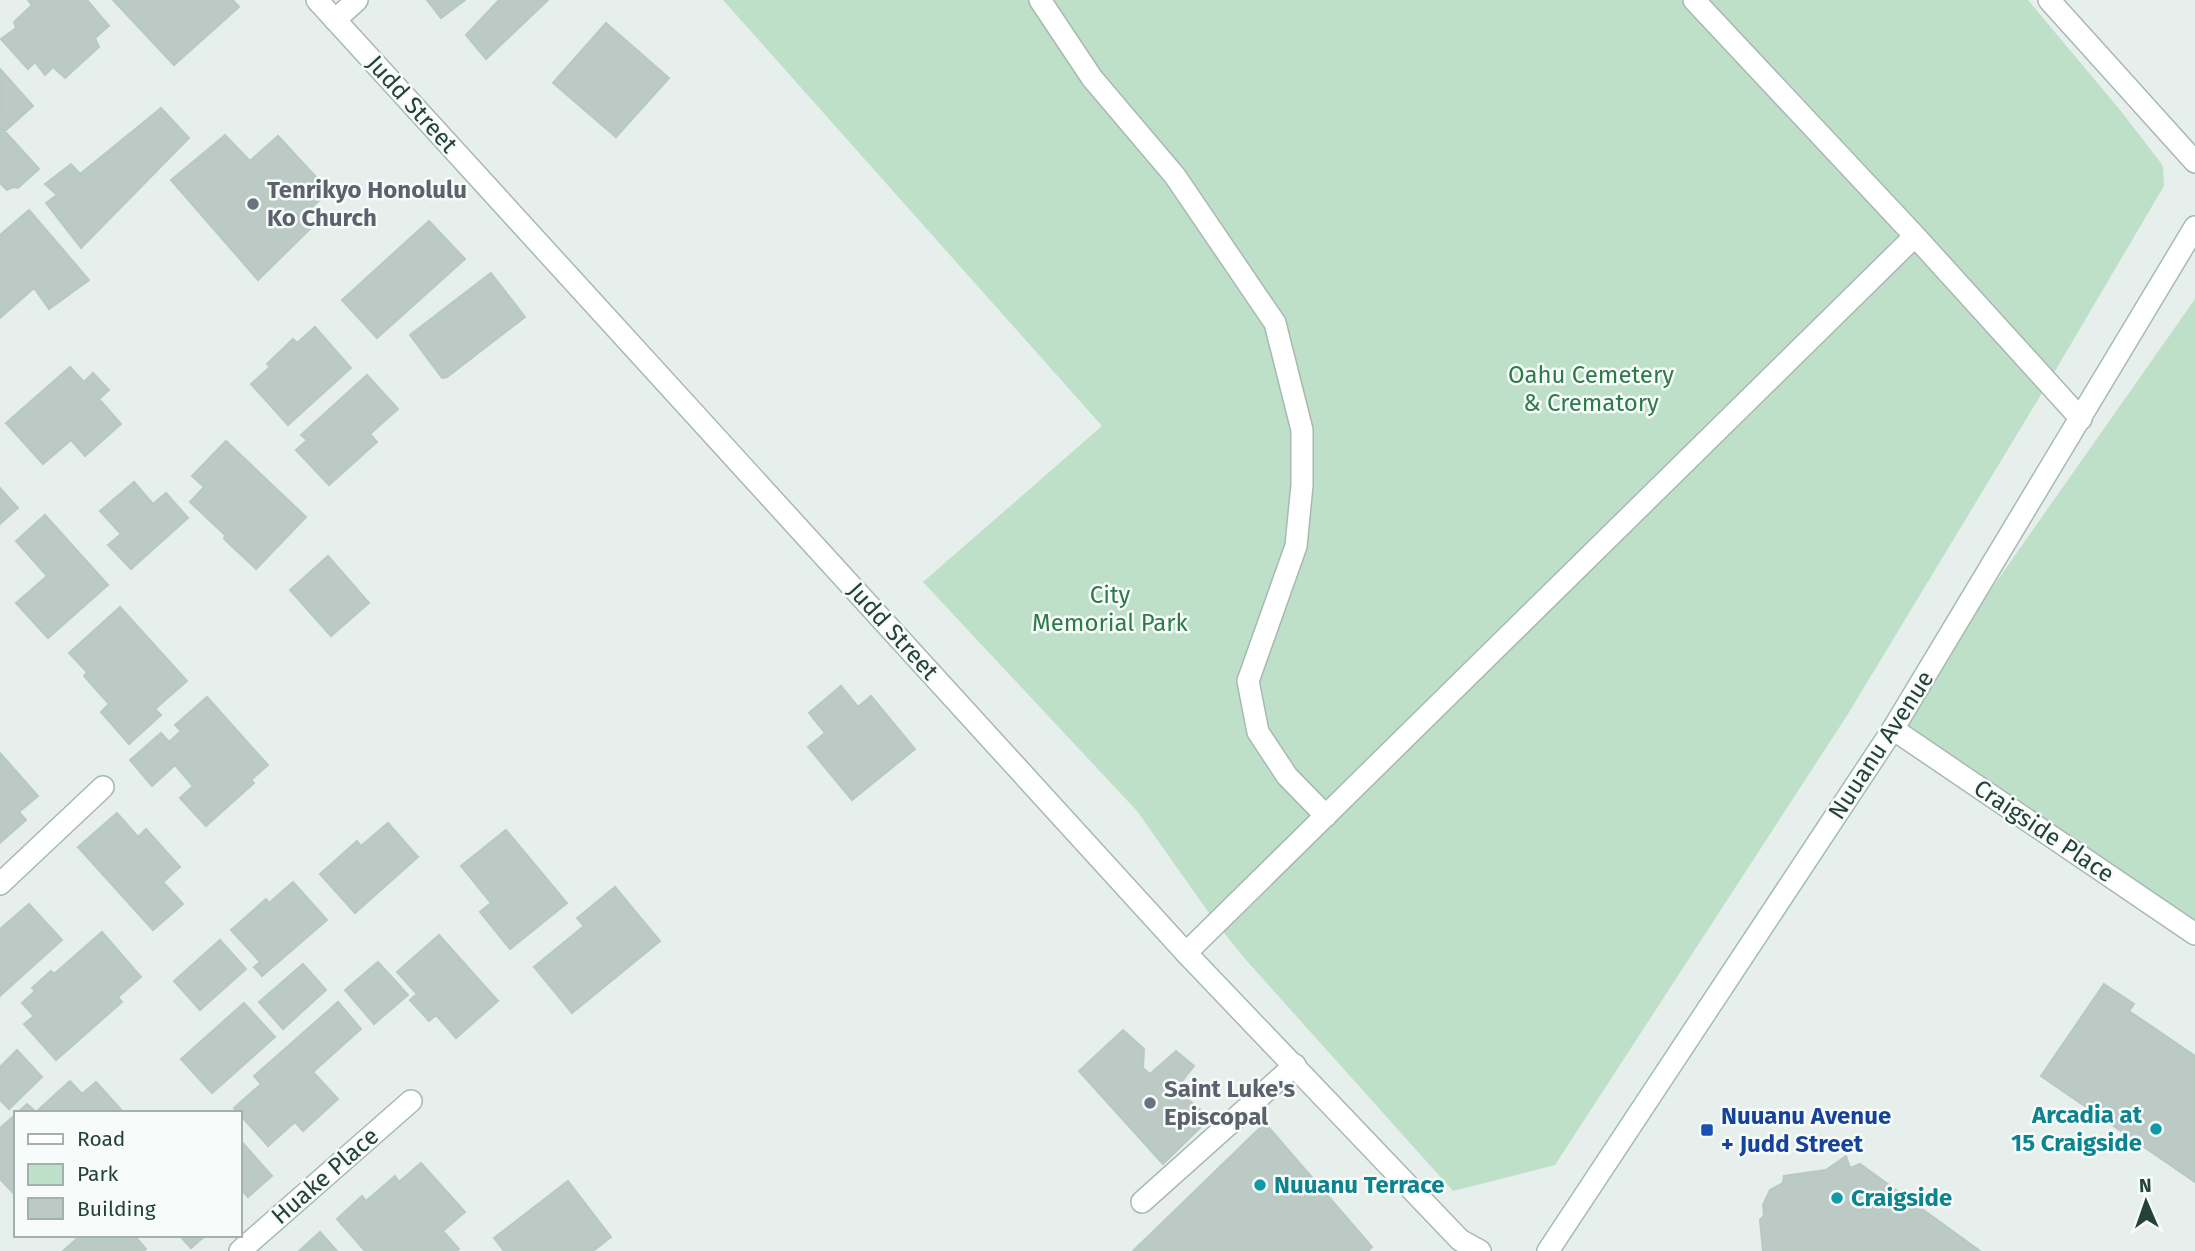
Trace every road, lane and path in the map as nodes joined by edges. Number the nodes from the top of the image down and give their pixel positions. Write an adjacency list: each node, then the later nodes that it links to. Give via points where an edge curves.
1 (317, 0): 6 (street, Judd Street)
2 (357, 0): 6 (street)
3 (1040, 0): 13 (street, via 1092,78 1175,176 1275,323 1301,430 1302,485 1296,546 1248,681 1258,732 1287,776)
4 (1694, 0): 9 (street)
5 (2049, 0): 7 (street)
6 (335, 19): 16 (street, Judd Street)
7 (2195, 162)
8 (2195, 227): 10 (street, Nuuanu Avenue)
9 (1915, 236): 10 (street); 13 (street)
10 (2081, 419): 11 (street, Nuuanu Avenue)
11 (1893, 729): 15 (street, Craigside Place); 22 (street, Nuuanu Avenue)
12 (103, 787): 14 (street)
13 (1326, 816): 16 (street)
14 (0, 884)
15 (2195, 934)
16 (1186, 953): 17 (street, Judd Street)
17 (1294, 1065): 19 (street); 21 (street, Judd Street, via 1460,1240)
18 (411, 1101): 20 (street, Huake Place)
19 (1142, 1202)
20 (240, 1251)
21 (1480, 1251)
22 (1548, 1251)

